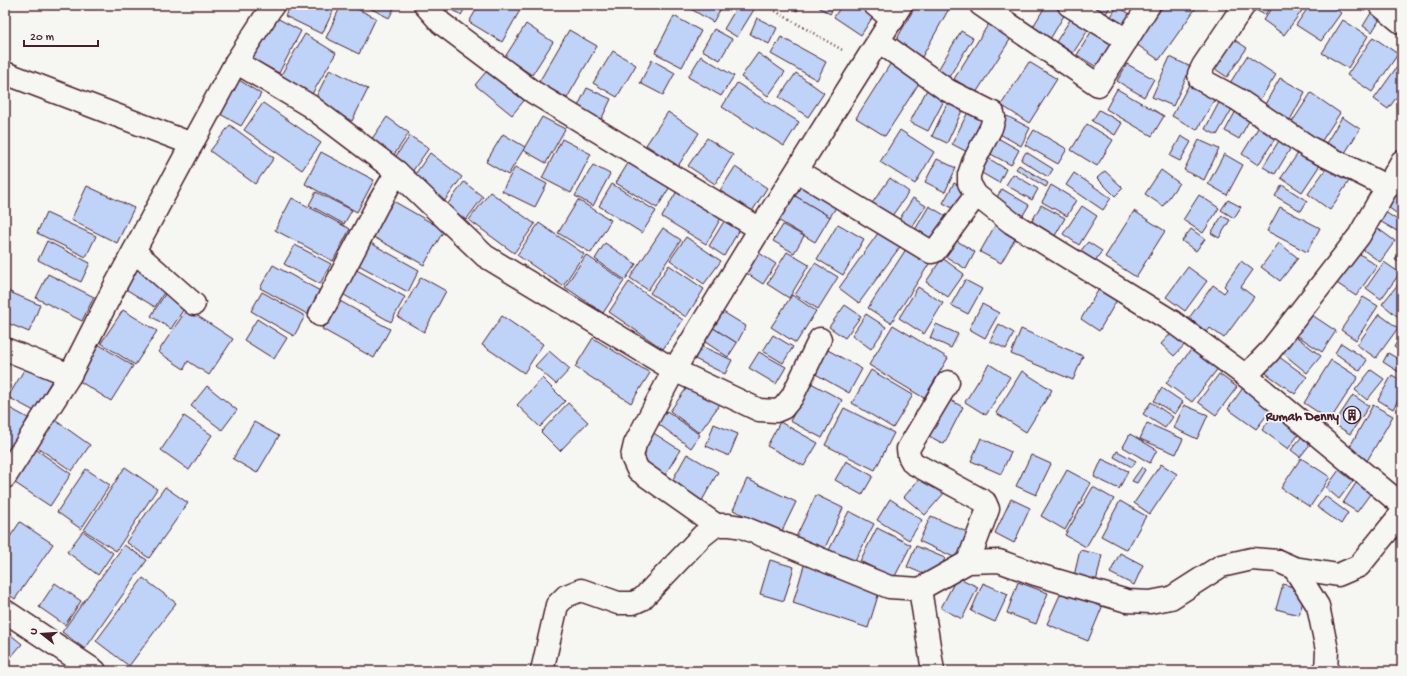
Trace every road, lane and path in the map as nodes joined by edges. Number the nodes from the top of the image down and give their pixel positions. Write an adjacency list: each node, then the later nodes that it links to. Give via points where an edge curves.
1 (273, 5): 12 (street)
2 (425, 5): 21 (street, via 441,23 533,92)
3 (765, 5): 13 (path)
4 (874, 5): 9 (street)
5 (981, 5): 10 (street, via 1098,85)
6 (1069, 5): 10 (street)
7 (1149, 5): 10 (street)
8 (1244, 5): 19 (street, via 1199,74 1200,79 1237,99 1310,148)
9 (897, 12): 11 (street)
10 (1127, 40)
11 (880, 42): 13 (street); 20 (street, via 947,90 993,113 991,128 969,174 969,183)
12 (236, 62): 15 (street); 18 (street, via 310,106)
13 (865, 64): 17 (street)
14 (5, 74): 15 (street)
15 (192, 144): 22 (street)
16 (1402, 160): 19 (street)
17 (797, 171): 20 (street, via 931,252 935,251); 21 (street)
18 (397, 172): 24 (street); 27 (street, via 486,256)
19 (1388, 187): 29 (street, via 1359,236 1269,352)
20 (976, 195): 29 (street, via 1012,223 1174,322)
21 (760, 229): 27 (street)
22 (134, 251): 23 (street); 28 (street)
23 (194, 304)
24 (320, 315)
25 (820, 339): 27 (street, via 792,397 776,411 759,410)
26 (5, 349): 28 (street)
27 (674, 370): 34 (street, via 635,444 632,457 638,470)
28 (70, 375): 31 (street)
29 (1246, 376): 32 (street)
30 (948, 382): 35 (street, via 908,449 913,463 985,502 988,509)
31 (5, 477)
32 (1402, 505)
33 (1402, 513): 36 (street, via 1359,566 1338,575)
34 (716, 525): 37 (street, via 730,524 742,527 889,587); 40 (street, via 702,536 642,599 618,603 581,590 566,596 557,605)
35 (968, 562): 36 (street, via 999,561 1127,601 1150,602 1171,598 1221,566 1252,559 1278,561); 37 (street)
36 (1294, 568): 42 (street, via 1318,606 1327,650)
37 (920, 589): 41 (street)
38 (5, 611): 39 (street)
39 (95, 671)
40 (542, 671)
41 (933, 671)
42 (1326, 671)

